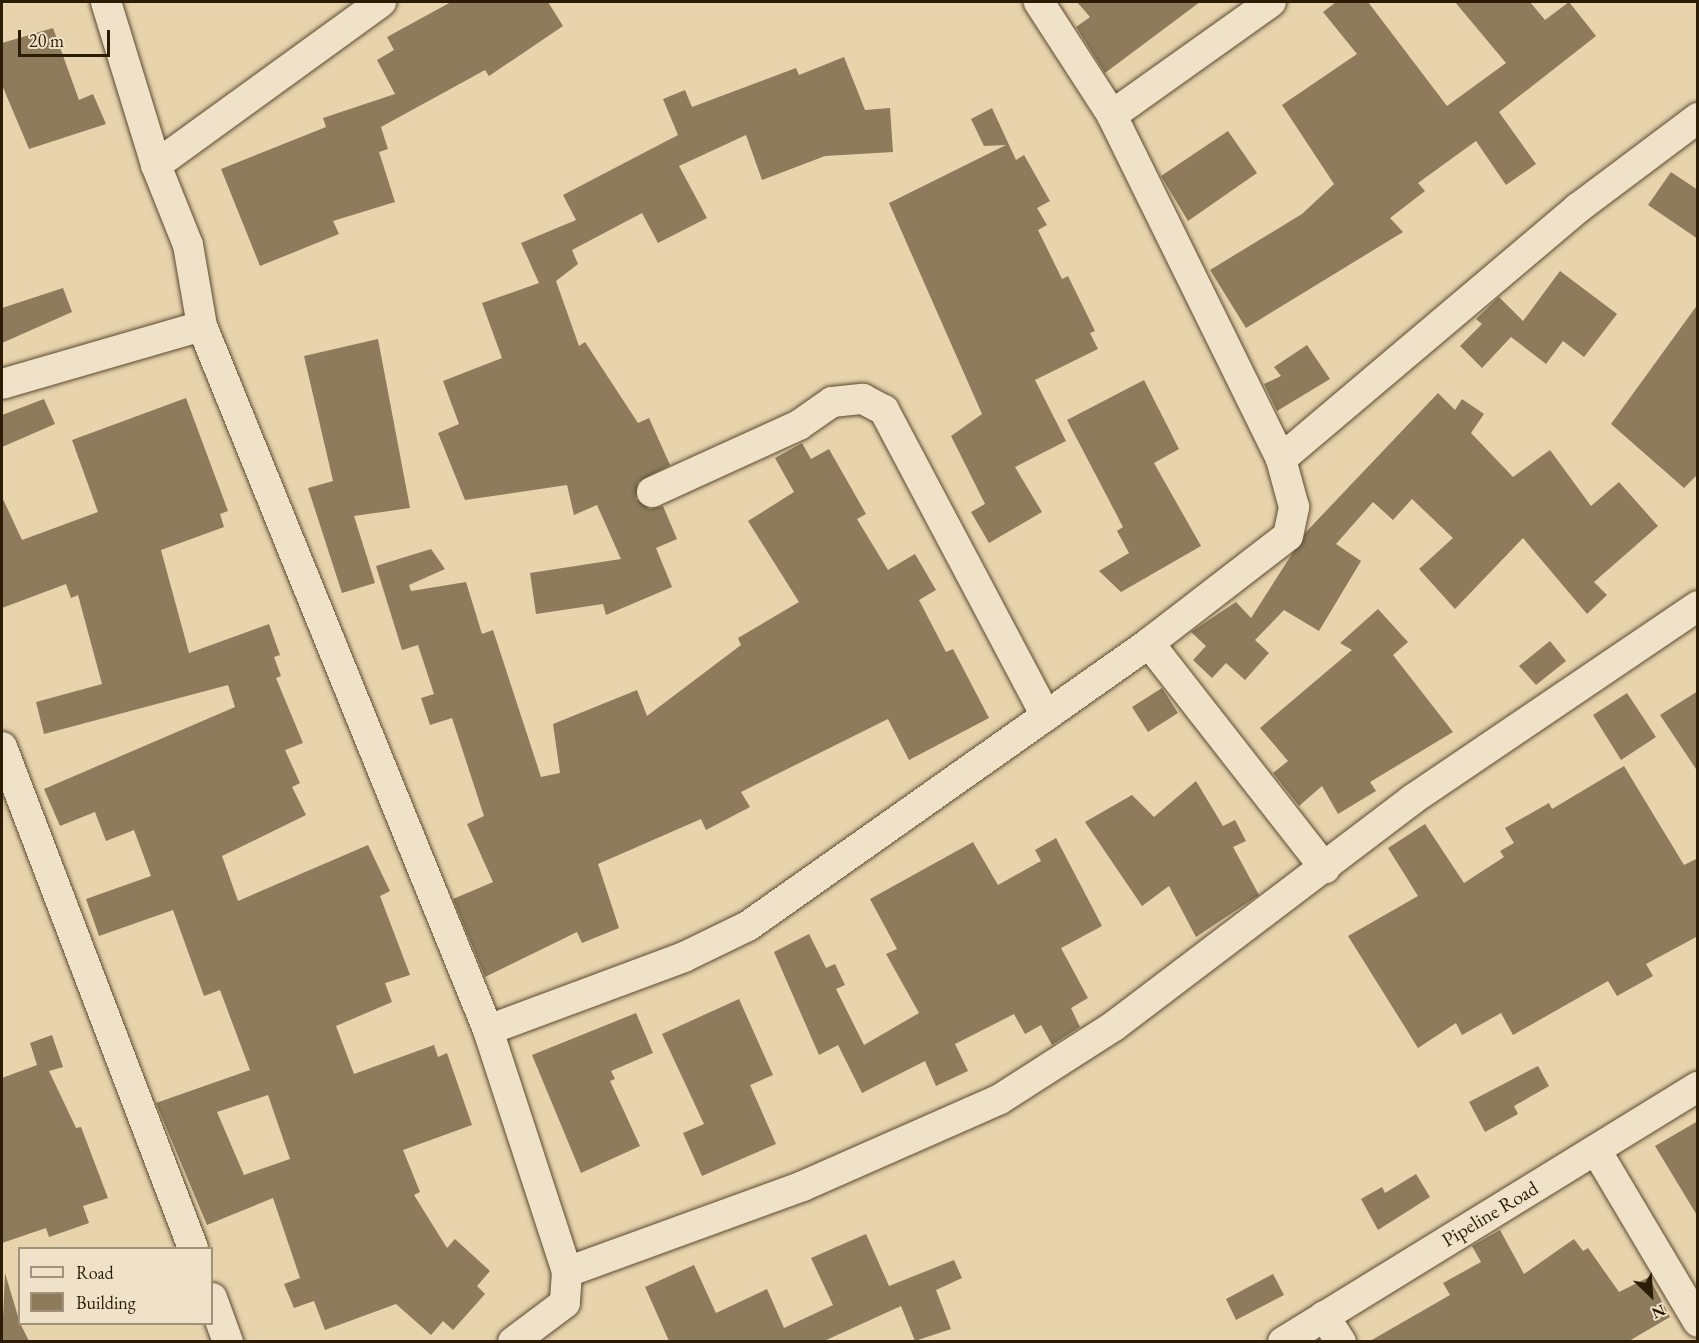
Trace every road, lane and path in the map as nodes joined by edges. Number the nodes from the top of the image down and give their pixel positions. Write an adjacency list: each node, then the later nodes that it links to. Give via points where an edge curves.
1 (106, 2): 7 (street)
2 (381, 2): 7 (street)
3 (1040, 2): 5 (street)
4 (1271, 2): 5 (street)
5 (1112, 115): 10 (street)
6 (1698, 118): 10 (street, via 1578,208)
7 (156, 165): 8 (street, via 188,245)
8 (202, 326): 9 (street); 17 (street)
9 (2, 384)
10 (1281, 459): 13 (street, via 1294,507 1288,536)
11 (652, 492): 14 (street, via 799,425 832,402 863,399 884,410)
12 (1698, 606): 16 (street, via 1413,799)
13 (1149, 643): 14 (street); 16 (street)
14 (1046, 716): 17 (street, via 748,926 684,957)
15 (2, 747): 20 (street)
16 (1324, 868): 21 (street, via 1114,1026 1000,1099 803,1186)
17 (488, 1030): 21 (street)
18 (1698, 1087): 19 (street, Pipeline Road)
19 (1596, 1150): 23 (street, Pipeline Road); 24 (street)
20 (193, 1247)
21 (567, 1272): 26 (street, via 565,1303)
22 (213, 1301): 25 (street)
23 (1324, 1316): 27 (street, Pipeline Road); 28 (street)
24 (1698, 1322)
25 (228, 1341)
26 (513, 1341)
27 (1283, 1341)
28 (1341, 1341)

